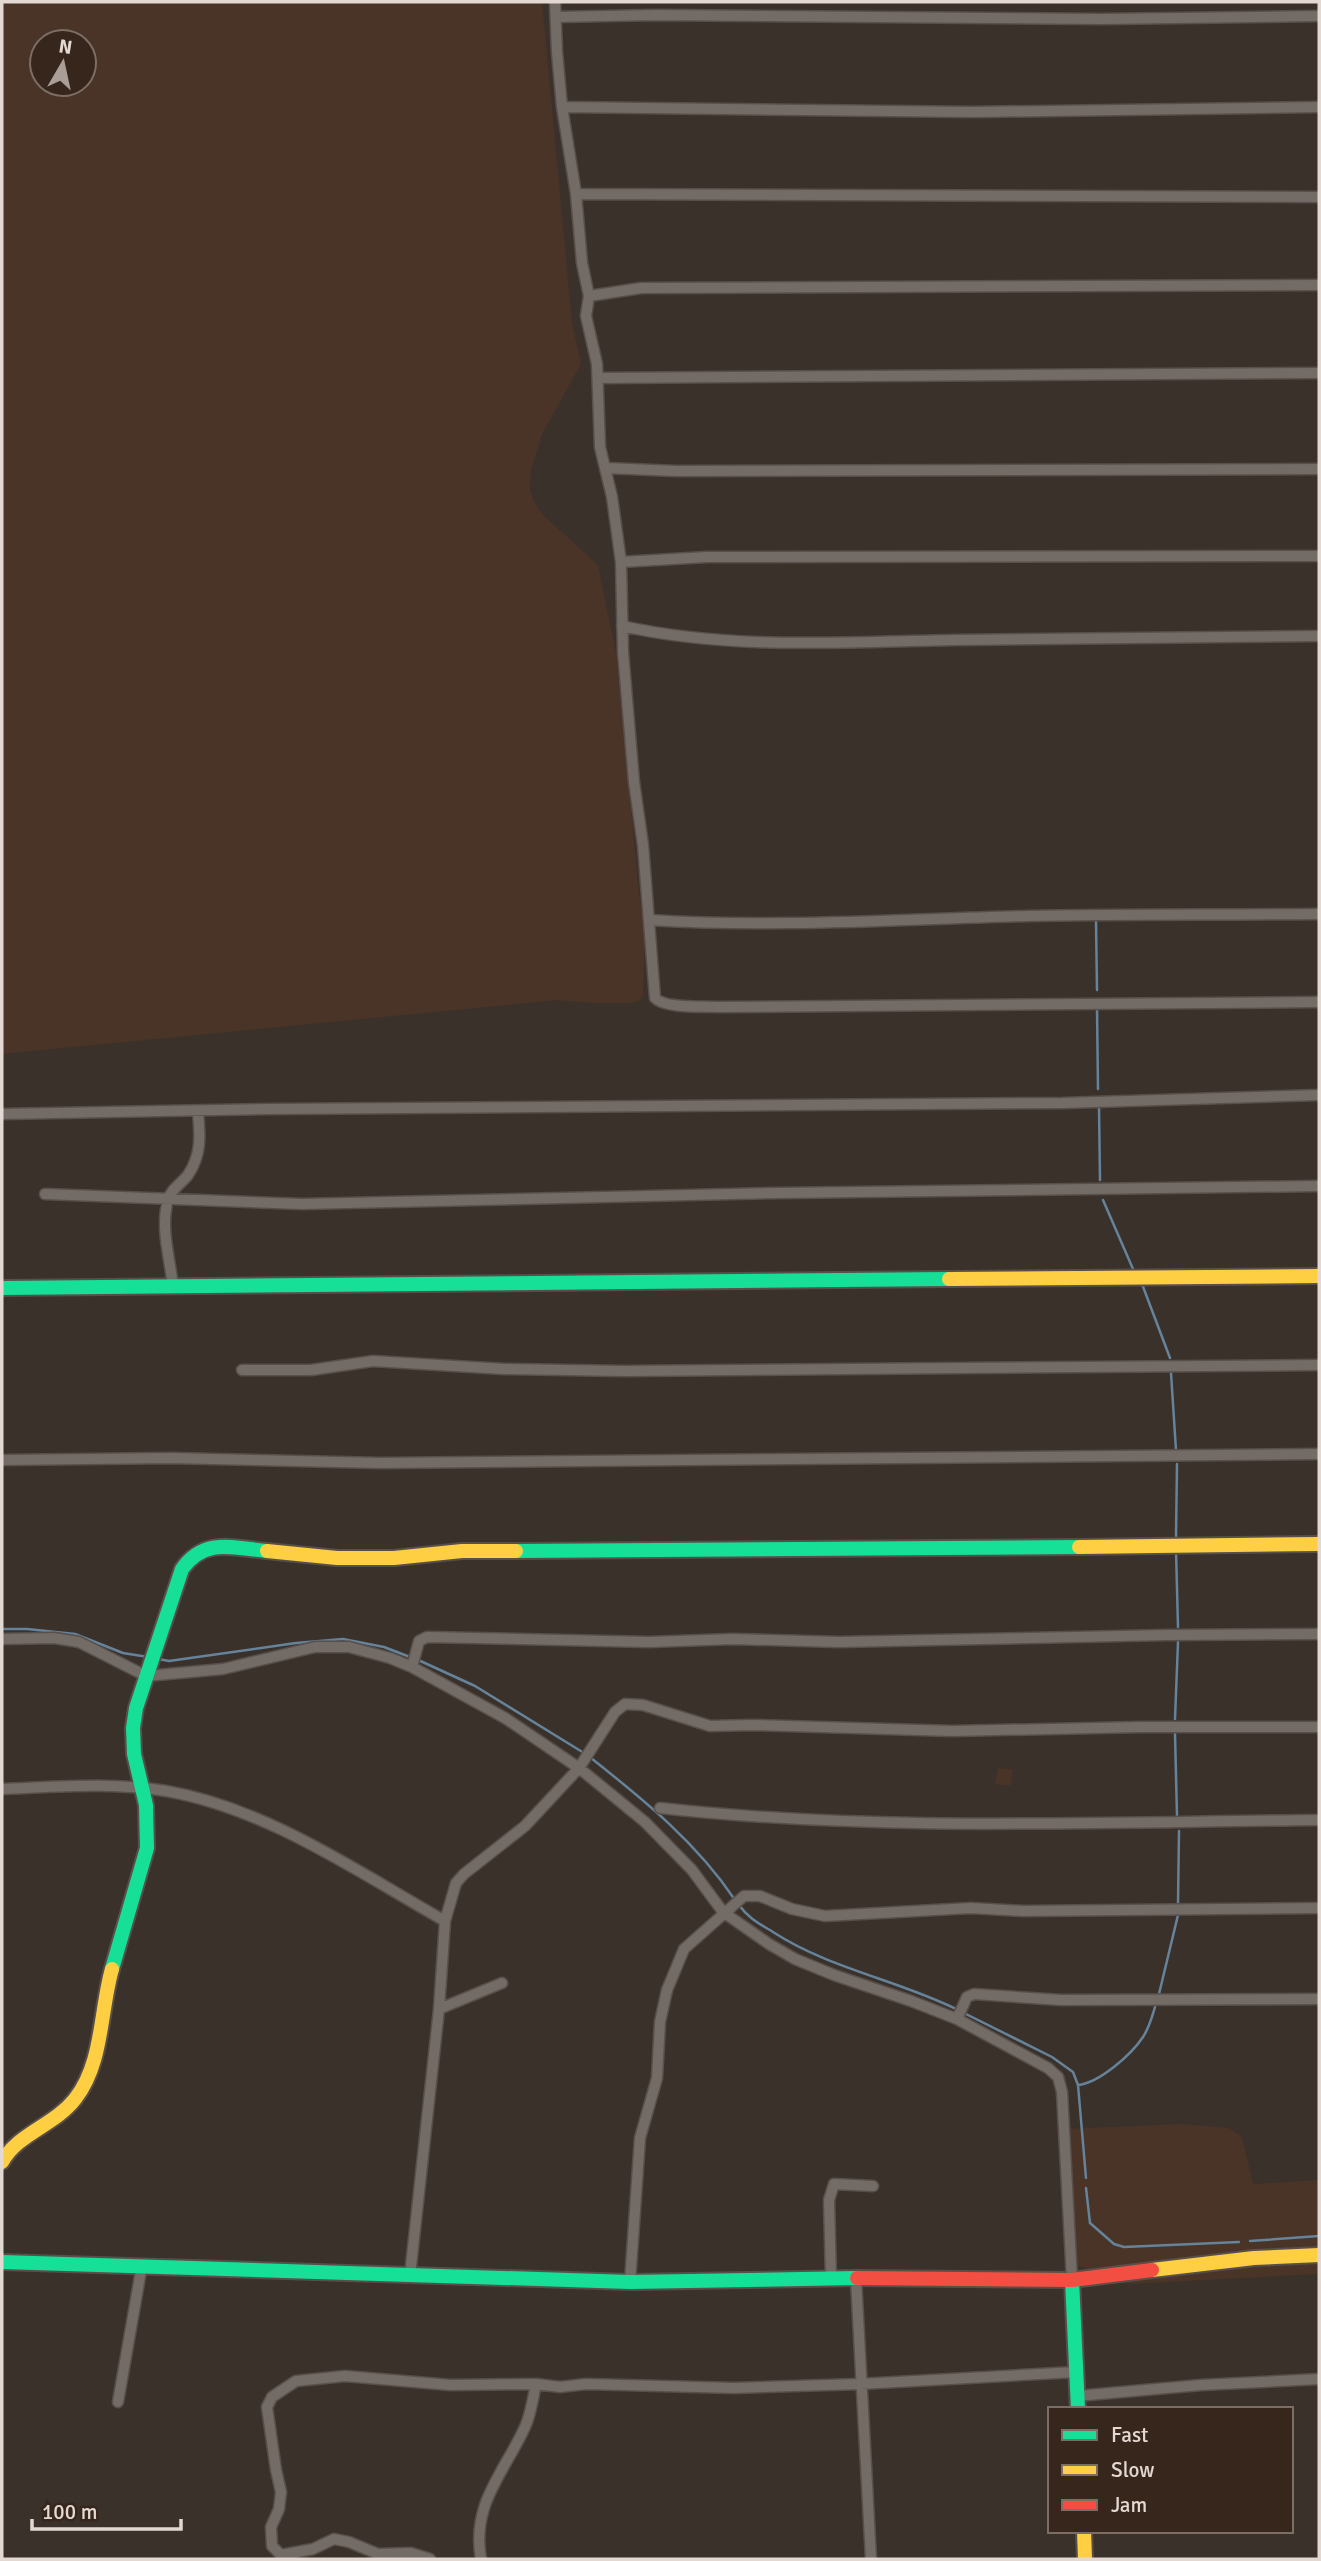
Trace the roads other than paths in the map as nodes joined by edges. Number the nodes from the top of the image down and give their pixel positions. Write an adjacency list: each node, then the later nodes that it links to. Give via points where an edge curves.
1 (555, 2): 3 (street)
2 (1319, 16): 3 (street)
3 (556, 17): 4 (street)
4 (562, 107): 5 (street, via 973,112); 6 (street)
5 (1319, 107)
6 (576, 194): 7 (street); 9 (street)
7 (1319, 197)
8 (1319, 285): 9 (street, via 641,288)
9 (589, 296): 11 (street, via 586,316)
10 (1319, 373): 11 (street)
11 (599, 378): 12 (street, via 600,447)
12 (606, 468): 13 (street); 15 (street)
13 (1319, 469)
14 (1319, 556): 15 (street, via 707,557)
15 (621, 562): 16 (street)
16 (622, 626): 17 (street, via 723,641); 19 (street)
17 (1319, 636)
18 (1319, 914): 19 (street, via 1026,916 744,925)
19 (650, 920): 20 (street, via 654,998 672,1005)
20 (1319, 1002)
21 (1319, 1095): 22 (street, via 1063,1103)
22 (198, 1112): 23 (street); 26 (street, via 201,1146 188,1175)
23 (2, 1114)
24 (1319, 1186): 26 (street, via 302,1204)
25 (45, 1194): 26 (street)
26 (168, 1198): 28 (street, via 164,1231)
27 (1319, 1276): 28 (street)
28 (173, 1287): 29 (street)
29 (2, 1288)
30 (1319, 1365): 31 (street, via 610,1371 373,1361 311,1370)
31 (242, 1370)
32 (1319, 1454): 33 (street, via 380,1463)
33 (2, 1460)
34 (1319, 1544): 37 (street, via 462,1551 394,1558 201,1547 182,1569)
35 (1319, 1634): 38 (street, via 839,1642 427,1637 419,1641)
36 (2, 1639): 37 (street, via 79,1642)
37 (149, 1664): 38 (street, via 223,1669 315,1647 349,1647); 41 (street, via 133,1728)
38 (412, 1667): 40 (street, via 505,1718)
39 (1319, 1727): 40 (street, via 939,1731 710,1726 643,1705 625,1704)
40 (579, 1768): 45 (street, via 645,1822); 47 (street, via 525,1826 456,1883)
41 (140, 1788): 42 (street); 47 (street, via 198,1798 254,1818); 52 (street, via 146,1805 147,1848 107,1984 84,2087 56,2119 9,2149)
42 (2, 1789)
43 (660, 1808): 44 (street, via 810,1821 1157,1824)
44 (1319, 1820)
45 (727, 1908): 46 (street, via 750,1894 825,1916 945,1909); 51 (street, via 742,1927 795,1959); 61 (street, via 684,1949 667,1990 657,2078 640,2138)
46 (1319, 1908)
47 (445, 1921): 50 (street)
48 (502, 1983): 50 (street)
49 (1319, 2000): 51 (street, via 1060,2000 974,1994 967,1997)
50 (439, 2009): 57 (street)
51 (960, 2013): 60 (street, via 1058,2077 1067,2143)
52 (2, 2162)
53 (873, 2186): 58 (street, via 841,2182 831,2190)
54 (1319, 2255): 60 (street, via 1254,2258)
55 (2, 2262): 56 (street)
56 (142, 2265): 57 (street); 66 (street)
57 (410, 2275): 61 (street)
58 (831, 2278): 59 (street); 61 (street)
59 (856, 2279): 60 (street); 65 (street)
60 (1072, 2280): 62 (street)
61 (630, 2281)
62 (1076, 2372): 65 (street); 67 (street)
63 (1319, 2379): 67 (street, via 1201,2385)
64 (536, 2384): 65 (street, via 734,2388); 69 (street, via 450,2385 345,2376 296,2381 272,2397 267,2407 281,2492 271,2527 272,2546 281,2555 313,2549 334,2539 378,2554 411,2553); 70 (street, via 526,2425 484,2505 478,2532)
65 (860, 2384): 71 (street)
66 (118, 2402)
67 (1077, 2402)
68 (1084, 2533): 72 (street)
69 (430, 2559)
70 (481, 2559)
71 (871, 2559)
72 (1085, 2559)

